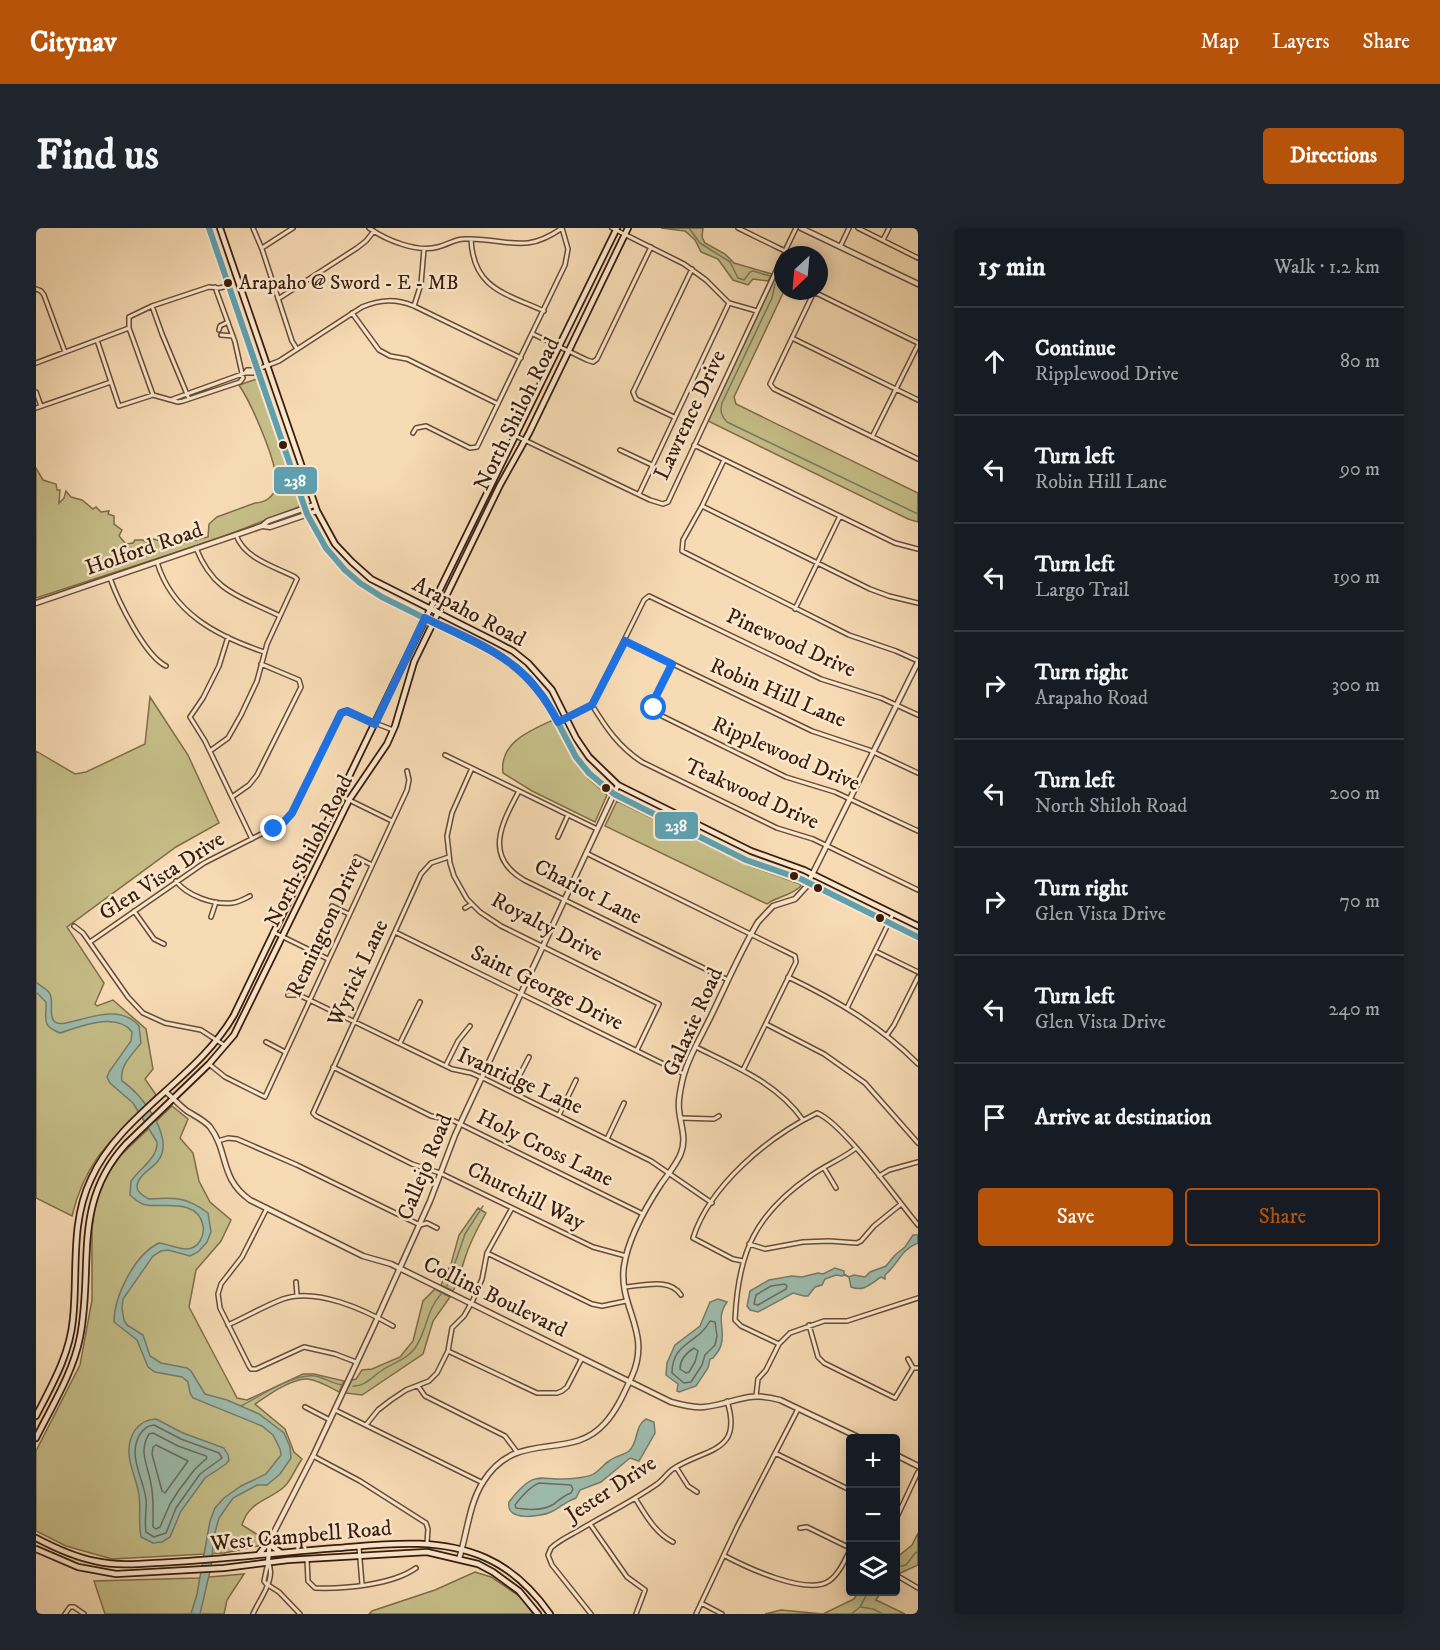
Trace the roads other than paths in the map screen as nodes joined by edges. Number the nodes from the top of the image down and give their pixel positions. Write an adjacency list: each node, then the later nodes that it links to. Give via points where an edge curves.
1 (209, 228): 29 (main road, Arapaho Road)
2 (220, 228): 54 (main road, Arapaho Road)
3 (253, 228): 23 (street)
4 (293, 228): 23 (street)
5 (369, 228): 15 (street)
6 (562, 228): 17 (street, via 531,244); 38 (street, via 567,257)
7 (628, 228): 16 (main road, North Shiloh Road)
8 (738, 228): 22 (street)
9 (796, 228): 19 (street, Lawrence Drive)
10 (801, 228): 21 (street)
11 (849, 228): 21 (street)
12 (858, 228): 18 (street)
13 (888, 228): 18 (street)
14 (615, 229): 16 (street); 48 (main road, North Shiloh Road)
15 (374, 231): 24 (street); 32 (street, via 357,248)
16 (625, 234): 20 (street); 50 (main road, North Shiloh Road)
17 (471, 239): 24 (street); 38 (street, via 474,264 483,278)
18 (883, 240): 25 (street)
19 (788, 246)
20 (651, 247): 26 (street); 50 (street, via 597,359 590,361)
21 (840, 247): 28 (street)
22 (774, 248)
23 (262, 249): 32 (street)
24 (424, 249): 37 (street, via 421,284)
25 (918, 258)
26 (692, 269): 35 (street); 65 (street, via 633,392 636,399)
27 (774, 275): 39 (street, Lawrence Drive)
28 (918, 284)
29 (229, 286): 30 (street); 55 (main road, Arapaho Road)
30 (216, 287): 36 (street); 41 (street)
31 (36, 289): 51 (street, via 44,295)
32 (278, 299): 49 (street)
33 (828, 299): 47 (street)
34 (809, 300): 45 (street)
35 (729, 303): 39 (street); 65 (street)
36 (152, 306): 42 (street, via 129,317); 60 (street)
37 (414, 306): 40 (street, via 400,301 375,302); 52 (street)
38 (544, 311): 43 (street)
39 (757, 311): 70 (street, Lawrence Drive)
40 (352, 314): 49 (street); 62 (street, via 380,350 407,359)
41 (228, 322): 44 (street); 44 (street, via 220,326 220,332)
42 (129, 328): 46 (street); 59 (street)
43 (533, 333): 48 (street); 52 (street)
44 (233, 336): 60 (street, via 244,373)
45 (792, 338): 57 (street); 68 (street, via 772,377 770,384 774,389)
46 (97, 340): 51 (street); 56 (street)
47 (918, 344): 57 (street)
48 (560, 346): 50 (street); 67 (main road, North Shiloh Road)
49 (297, 349): 54 (street)
50 (568, 350): 69 (main road, North Shiloh Road)
51 (65, 352): 53 (street)
52 (521, 358): 62 (street)
53 (36, 363)
54 (267, 366): 55 (street); 76 (main road, Arapaho Road)
55 (258, 369): 78 (main road, Arapaho Road)
56 (111, 382): 59 (street, via 119,406); 63 (street)
57 (896, 389): 61 (street); 68 (street)
58 (36, 392): 63 (street)
59 (153, 395): 60 (street, via 173,400)
60 (188, 397)
61 (918, 400)
62 (498, 405): 66 (street, via 477,447 470,448 426,426)
63 (41, 406): 64 (street)
64 (36, 408)
65 (675, 418): 74 (street)
66 (413, 433)
67 (516, 436): 69 (street, Lawrence Drive); 82 (main road, North Shiloh Road)
68 (872, 437): 72 (street)
69 (525, 440): 75 (street, Lawrence Drive); 83 (main road, North Shiloh Road)
70 (694, 445): 73 (street); 75 (street, Lawrence Drive, via 668,502 663,504)
71 (620, 450): 74 (street)
72 (918, 459)
73 (724, 460): 77 (street); 81 (street)
74 (652, 465): 75 (street)
75 (638, 494)
76 (314, 505): 78 (street, Holford Road); 79 (main road, Arapaho Road)
77 (702, 506): 90 (street); 97 (street, via 683,540 682,551)
78 (305, 508): 80 (main road, Arapaho Road); 84 (street, Holford Road)
79 (317, 511): 80 (street, Holford Road); 88 (main road, Arapaho Road, via 331,538)
80 (307, 514): 84 (street, Holford Road, via 270,527); 91 (main road, Arapaho Road, via 322,542)
81 (840, 516): 87 (street, via 895,543); 90 (street)
82 (475, 518): 83 (main road); 92 (main road, North Shiloh Road)
83 (482, 522): 93 (main road, North Shiloh Road)
84 (262, 526): 85 (street, Holford Road)
85 (236, 535): 86 (street, Holford Road); 100 (street, via 250,555 297,579)
86 (196, 548): 89 (street, Holford Road); 100 (street, via 206,570 220,585)
87 (918, 549)
88 (350, 560): 91 (main road); 98 (main road, Arapaho Road, via 379,584)
89 (157, 562): 94 (street, Holford Road); 103 (street, via 168,588 182,607)
90 (817, 562): 96 (street, via 880,593); 97 (street)
91 (343, 567): 101 (main road, Arapaho Road, via 374,592)
92 (448, 573): 93 (main road); 98 (main road, North Shiloh Road)
93 (456, 577): 99 (main road, North Shiloh Road)
94 (110, 578): 95 (street, Holford Road); 110 (street, via 122,609 156,660)
95 (36, 603)
96 (918, 603)
97 (795, 609): 107 (street)
98 (430, 610): 99 (main road, Arapaho Road); 101 (main road, North Shiloh Road)
99 (438, 614): 102 (main road, North Shiloh Road); 106 (main road, Arapaho Road)
100 (280, 616): 105 (street)
101 (425, 618): 102 (main road, Arapaho Road); 112 (main road, North Shiloh Road)
102 (434, 622): 111 (main road, Arapaho Road); 113 (main road, North Shiloh Road)
103 (228, 637): 105 (street); 121 (street, via 214,676 190,717)
104 (625, 641): 109 (street, Robin Hill Lane); 114 (street, Pinewood Drive, via 644,600 650,596 821,679); 115 (street)
105 (264, 651): 108 (street)
106 (524, 659): 111 (main road); 117 (main road, Arapaho Road, via 552,690)
107 (918, 661): 114 (street, Galaxie Road)
108 (261, 664): 121 (street, via 232,732 223,744); 131 (street, via 301,683 257,775)
109 (672, 664): 122 (street, Robin Hill Lane, via 812,731); 132 (street, Ripplewood Drive, via 653,703 662,716 786,777)
110 (166, 666)
111 (517, 667): 118 (main road, Arapaho Road, via 540,691)
112 (401, 668): 113 (main road); 119 (main road, North Shiloh Road)
113 (406, 683): 120 (main road, North Shiloh Road)
114 (896, 704): 116 (street, Pinewood Drive); 122 (street, Galaxie Road)
115 (592, 705): 117 (street); 140 (street, Teakwood Drive, via 608,732 642,762 777,828)
116 (918, 715)
117 (567, 718): 118 (street); 127 (main road, Arapaho Road, via 589,757)
118 (558, 722): 129 (main road, Arapaho Road, via 584,767)
119 (375, 724): 120 (street, Glen Vista Drive); 130 (main road, North Shiloh Road); 139 (street, Glen Vista Drive, via 347,711 341,713 290,817)
120 (393, 730): 133 (main road, North Shiloh Road)
121 (210, 751): 131 (street)
122 (873, 752): 126 (street, Robin Hill Lane); 132 (street, Galaxie Road)
123 (445, 755): 124 (street)
124 (472, 768): 128 (street); 143 (street, Royalty Drive, via 452,813 447,836)
125 (407, 771): 135 (street, Remington Drive, via 408,785)
126 (918, 773)
127 (618, 785): 129 (street, Callejo Road); 145 (main road, Arapaho Road, via 752,851)
128 (519, 791): 134 (street); 150 (street, Chariot Lane, via 501,827 502,858 519,877)
129 (614, 794): 136 (street, Callejo Road); 147 (main road, Arapaho Road, via 746,860)
130 (340, 796): 133 (street); 162 (main road, North Shiloh Road)
131 (232, 797): 139 (street)
132 (850, 798): 137 (street, Ripplewood Drive); 140 (street, Galaxie Road)
133 (349, 800): 135 (street); 165 (main road, North Shiloh Road)
134 (568, 815): 136 (street); 138 (street)
135 (392, 821): 144 (street, Remington Drive)
136 (597, 829): 141 (street, Callejo Road)
137 (918, 831)
138 (558, 837)
139 (252, 839): 146 (street, Glen Vista Drive)
140 (827, 846): 145 (street, Galaxie Road); 148 (street, Teakwood Drive)
141 (586, 853): 150 (street, Callejo Road); 164 (street)
142 (356, 857): 144 (street)
143 (449, 857): 152 (street, Royalty Drive, via 460,887); 163 (street, Wyrick Lane, via 431,863 421,874)
144 (372, 865): 156 (street, Remington Drive)
145 (813, 874): 147 (street, Galaxie Road); 157 (main road, Arapaho Road)
146 (176, 881): 151 (street, via 191,894); 155 (street, Glen Vista Drive)
147 (809, 883): 159 (main road, Arapaho Road); 164 (street, Galaxie Road, via 798,897 769,910)
148 (918, 890)
149 (250, 896): 151 (street, via 231,903)
150 (564, 900): 169 (street, Callejo Road); 175 (street, Chariot Lane)
151 (216, 902): 158 (street)
152 (472, 904): 154 (street); 169 (street, Royalty Drive, via 501,926)
153 (332, 906): 156 (street)
154 (465, 908)
155 (134, 911): 167 (street, Glen Vista Drive); 168 (street, via 154,939)
156 (349, 914): 171 (street, Remington Drive)
157 (893, 914): 159 (street); 161 (main road, Arapaho Road)
158 (211, 917)
159 (888, 923): 166 (main road, Arapaho Road); 170 (street)
160 (74, 926): 167 (street)
161 (918, 926)
162 (273, 932): 165 (street); 185 (main road, North Shiloh Road)
163 (395, 932): 176 (street, Saint George Drive); 181 (street, Wyrick Lane)
164 (751, 934): 173 (street, via 793,954 797,959); 175 (street, Galaxie Road)
165 (282, 937): 171 (street); 188 (main road, North Shiloh Road)
166 (918, 938)
167 (90, 942): 185 (street, via 143,1013 165,1023 194,1027)
168 (164, 944)
169 (542, 946): 176 (street, Callejo Road); 190 (street, Royalty Drive, via 659,1004)
170 (875, 951): 172 (street); 180 (street)
171 (328, 959): 178 (street, Remington Drive)
172 (918, 972)
173 (788, 977): 180 (street); 182 (street)
174 (918, 977): 184 (street)
175 (728, 980): 189 (street, Galaxie Road)
176 (520, 993): 190 (street, Saint George Drive); 199 (street, Callejo Road)
177 (288, 995): 178 (street, Ivanridge Lane)
178 (309, 1000): 181 (street, Ivanridge Lane); 191 (street, Remington Drive)
179 (420, 1002): 187 (street)
180 (846, 1008): 184 (street)
181 (354, 1021): 187 (street, Ivanridge Lane); 196 (street, Wyrick Lane)
182 (766, 1024): 197 (street); 213 (street, via 824,1054 865,1083)
183 (470, 1026): 195 (street)
184 (887, 1035): 194 (street)
185 (218, 1040): 188 (street); 201 (main road, North Shiloh Road)
186 (266, 1042): 191 (street)
187 (400, 1043): 195 (street, Ivanridge Lane)
188 (226, 1046): 193 (main road, North Shiloh Road)
189 (696, 1047): 197 (street); 198 (street, Galaxie Road)
190 (637, 1050): 198 (street, Saint George Drive)
191 (285, 1052): 193 (street, Remington Drive, via 265,1097 225,1077)
192 (529, 1057): 202 (street)
193 (209, 1064): 203 (main road, North Shiloh Road)
194 (918, 1064)
195 (446, 1066): 199 (street, Ivanridge Lane)
196 (333, 1067): 206 (street, Wyrick Lane, via 314,1109); 210 (street, Holy Cross Lane, via 431,1116)
197 (743, 1070): 209 (street, via 778,1092)
198 (684, 1074): 208 (street, Galaxie Road)
199 (481, 1077): 202 (street, Ivanridge Lane); 210 (street, Callejo Road)
200 (576, 1080): 205 (street)
201 (166, 1092): 203 (street, Collins Boulevard); 259 (main road, North Shiloh Road, via 112,1145 87,1189 77,1230 71,1334 59,1370)
202 (511, 1092): 205 (street, Ivanridge Lane)
203 (174, 1099): 212 (street, Collins Boulevard, via 204,1122); 263 (main road, North Shiloh Road, via 118,1152 96,1192 87,1225 82,1318 76,1352)
204 (624, 1103): 211 (street)
205 (559, 1115): 211 (street, Ivanridge Lane)
206 (316, 1116): 217 (street, Churchill Way, via 412,1164)
207 (719, 1116): 208 (street)
208 (680, 1118): 218 (street, Galaxie Road, via 684,1133 682,1149)
209 (803, 1120): 214 (street, via 820,1114); 221 (street, via 754,1154)
210 (460, 1124): 217 (street, Callejo Road); 225 (street, Holy Cross Lane)
211 (607, 1139): 218 (street, Ivanridge Lane)
212 (218, 1141): 223 (street, Collins Boulevard, via 235,1187); 226 (street, via 233,1138 270,1152)
213 (918, 1143)
214 (856, 1148): 216 (street); 219 (street)
215 (918, 1162): 219 (street)
216 (824, 1168): 220 (street); 229 (street, via 783,1198)
217 (440, 1173): 224 (street, Churchill Way); 226 (street, Callejo Road)
218 (669, 1173): 221 (street, Ivanridge Lane); 225 (street, Galaxie Road)
219 (879, 1176): 222 (street)
220 (836, 1188)
221 (712, 1203): 232 (street, via 693,1238)
222 (901, 1204): 227 (street); 229 (street, via 857,1243 803,1242 765,1250)
223 (267, 1208): 233 (street, Collins Boulevard, via 363,1256); 242 (street, via 242,1257 219,1288 218,1300)
224 (512, 1208): 230 (street); 231 (street, Churchill Way, via 593,1247)
225 (644, 1215): 231 (street, Galaxie Road)
226 (420, 1225): 228 (street, via 427,1223); 233 (street, Callejo Road)
227 (918, 1225)
228 (437, 1228)
229 (748, 1244): 232 (street)
230 (487, 1252): 239 (street, via 592,1304); 240 (street, via 482,1279)
231 (626, 1256): 235 (street, Galaxie Road)
232 (743, 1261): 245 (street, via 735,1320)
233 (400, 1269): 240 (street, Collins Boulevard); 241 (street, Callejo Road)
234 (296, 1282): 236 (street)
235 (624, 1287): 237 (street, via 665,1284); 239 (street, Galaxie Road)
236 (297, 1295): 241 (street, via 329,1298); 242 (street)
237 (681, 1295)
238 (918, 1298): 244 (street, via 847,1321)
239 (626, 1301): 252 (street, Galaxie Road, via 639,1345)
240 (471, 1304): 246 (street, via 452,1328); 247 (street, Collins Boulevard)
241 (378, 1316): 243 (street); 249 (street, Callejo Road)
242 (228, 1325): 249 (street, via 251,1369 304,1347)
243 (393, 1326)
244 (809, 1326): 245 (street, via 790,1333); 250 (street, via 818,1357 824,1363 895,1398)
245 (779, 1344): 254 (street, via 758,1379)
246 (448, 1351): 247 (street, via 537,1393 556,1393 567,1388); 253 (street, via 434,1377)
247 (582, 1358): 252 (street, Collins Boulevard)
248 (908, 1359): 250 (street)
249 (356, 1362): 258 (street, Callejo Road)
250 (913, 1368): 251 (street)
251 (918, 1368)
252 (629, 1382): 255 (street, Collins Boulevard, via 680,1405 706,1407); 264 (street, Galaxie Road, via 605,1424 590,1435 572,1443)
253 (418, 1386): 261 (street, via 378,1410); 264 (street, via 425,1396 505,1436)
254 (756, 1396): 255 (street, Collins Boulevard); 257 (street, Collins Boulevard)
255 (728, 1401): 269 (street, Jester Drive, via 732,1423 724,1441 713,1451)
256 (305, 1407): 260 (street)
257 (798, 1408): 262 (street, Collins Boulevard); 265 (street)
258 (335, 1410): 260 (street, Callejo Road); 261 (street)
259 (36, 1416)
260 (330, 1420): 266 (street, Callejo Road)
261 (366, 1425): 271 (street)
262 (852, 1434)
263 (36, 1438)
264 (517, 1452): 271 (street, Galaxie Road, via 500,1462)
265 (775, 1454): 272 (street); 290 (street)
266 (313, 1456): 279 (street, Callejo Road); 281 (street, via 426,1523)
267 (900, 1457): 268 (street)
268 (918, 1466)
269 (676, 1467): 273 (street, via 688,1486); 274 (street, Jester Drive, via 657,1485)
270 (918, 1473): 275 (street)
271 (483, 1483): 285 (street, Galaxie Road)
272 (846, 1489)
273 (697, 1492)
274 (634, 1498): 276 (street, Jester Drive); 280 (street, via 657,1531)
275 (900, 1507)
276 (590, 1524): 309 (street, Jester Drive, via 555,1544 548,1555); 310 (street, via 627,1577 645,1590)
277 (800, 1528): 283 (street, via 807,1527)
278 (36, 1538): 288 (main road, West Campbell Road, via 95,1561 140,1564)
279 (270, 1539): 286 (main road); 287 (street, Callejo Road); 288 (main road)
280 (673, 1542)
281 (427, 1543): 282 (main road, West Campbell Road); 285 (main road, West Campbell Road)
282 (359, 1546): 286 (main road, West Campbell Road); 289 (street)
283 (846, 1547)
284 (36, 1549): 294 (main road, West Campbell Road, via 87,1570 116,1574)
285 (462, 1550): 293 (street, Galaxie Road); 295 (main road, West Campbell Road)
286 (280, 1552): 287 (main road, West Campbell Road)
287 (268, 1553): 288 (main road, West Campbell Road); 294 (street, Callejo Road)
288 (259, 1554)
289 (359, 1556): 292 (main road, West Campbell Road); 293 (main road, West Campbell Road, via 427,1552); 299 (street)
290 (724, 1556): 291 (street, via 767,1576 819,1585 832,1579); 302 (street)
291 (846, 1556)
292 (307, 1559): 294 (main road, West Campbell Road); 299 (street, via 308,1581 313,1587)
293 (459, 1559): 297 (main road, West Campbell Road)
294 (268, 1562): 300 (street, Callejo Road, via 272,1569)
295 (498, 1564): 297 (main road); 308 (main road, West Campbell Road, via 531,1590)
296 (416, 1568): 299 (street, via 396,1578)
297 (493, 1572): 307 (main road, West Campbell Road, via 519,1591)
298 (900, 1577): 301 (street)
299 (362, 1584)
300 (267, 1585): 305 (street, Callejo Road); 306 (street)
301 (918, 1588)
302 (701, 1603): 311 (street); 312 (street)
303 (65, 1614): 304 (street, via 74,1606)
304 (84, 1614)
305 (253, 1614)
306 (300, 1614)
307 (538, 1614)
308 (550, 1614)
309 (591, 1614)
310 (636, 1614)
311 (696, 1614)
312 (722, 1614)

